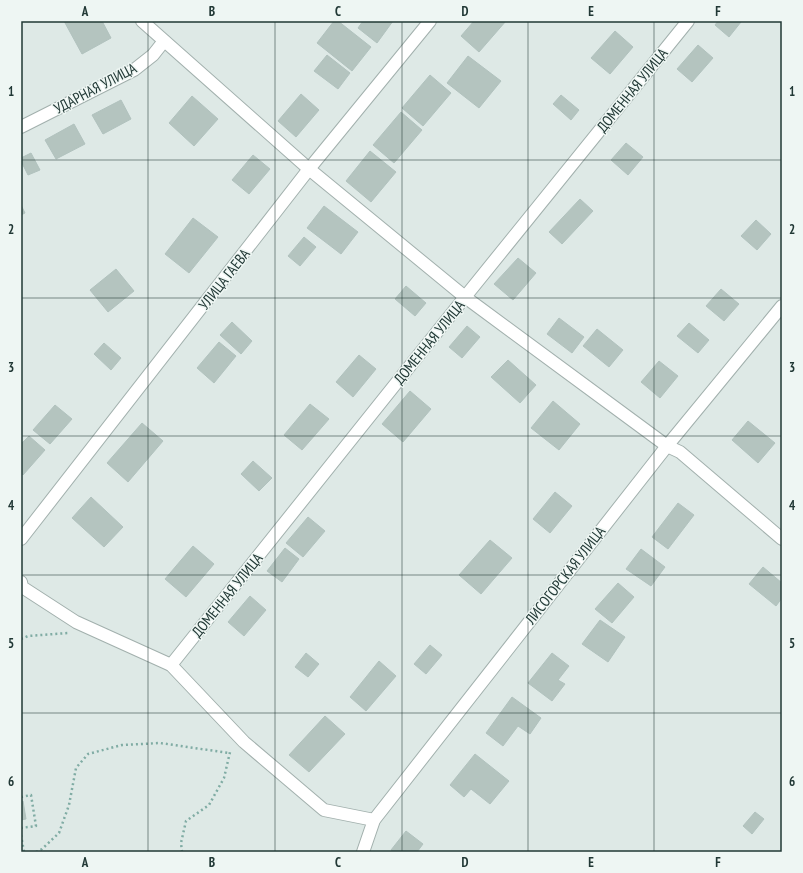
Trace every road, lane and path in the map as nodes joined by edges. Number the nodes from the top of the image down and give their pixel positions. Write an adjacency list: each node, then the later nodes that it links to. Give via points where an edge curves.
1 (142, 21): 4 (street)
2 (430, 21): 6 (street, УЛИЦА ГАЕВА)
3 (688, 21): 7 (street, ДОМЕННАЯ УЛИЦА)
4 (164, 41): 5 (street, УДАРНАЯ УЛИЦА, via 153,55 134,70); 6 (street)
5 (21, 127)
6 (309, 169): 7 (street); 10 (street, УЛИЦА ГАЕВА)
7 (465, 297): 9 (street); 15 (street, ДОМЕННАЯ УЛИЦА)
8 (782, 306): 9 (street, ЛИСОГОРСКАЯ УЛИЦА)
9 (667, 446): 11 (street, via 680,452); 19 (street, ЛИСОГОРСКАЯ УЛИЦА)
10 (21, 539)
11 (782, 539)
12 (21, 582): 15 (street, via 22,587 76,622)
13 (74, 633): 14 (path, via 28,636)
14 (21, 639)
15 (171, 665): 16 (street)
16 (244, 742): 17 (path); 19 (street, via 324,810)
17 (229, 753): 23 (path, via 160,743 122,745 88,754 76,768 69,805 59,833); 24 (path, via 224,778 209,805 186,820 181,843)
18 (21, 796): 20 (path, via 31,795 36,826)
19 (374, 820): 25 (street, ЛИСОГОРСКАЯ УЛИЦА)
20 (21, 828)
21 (21, 835): 22 (path)
22 (24, 852)
23 (36, 852)
24 (182, 852)
25 (363, 852)

